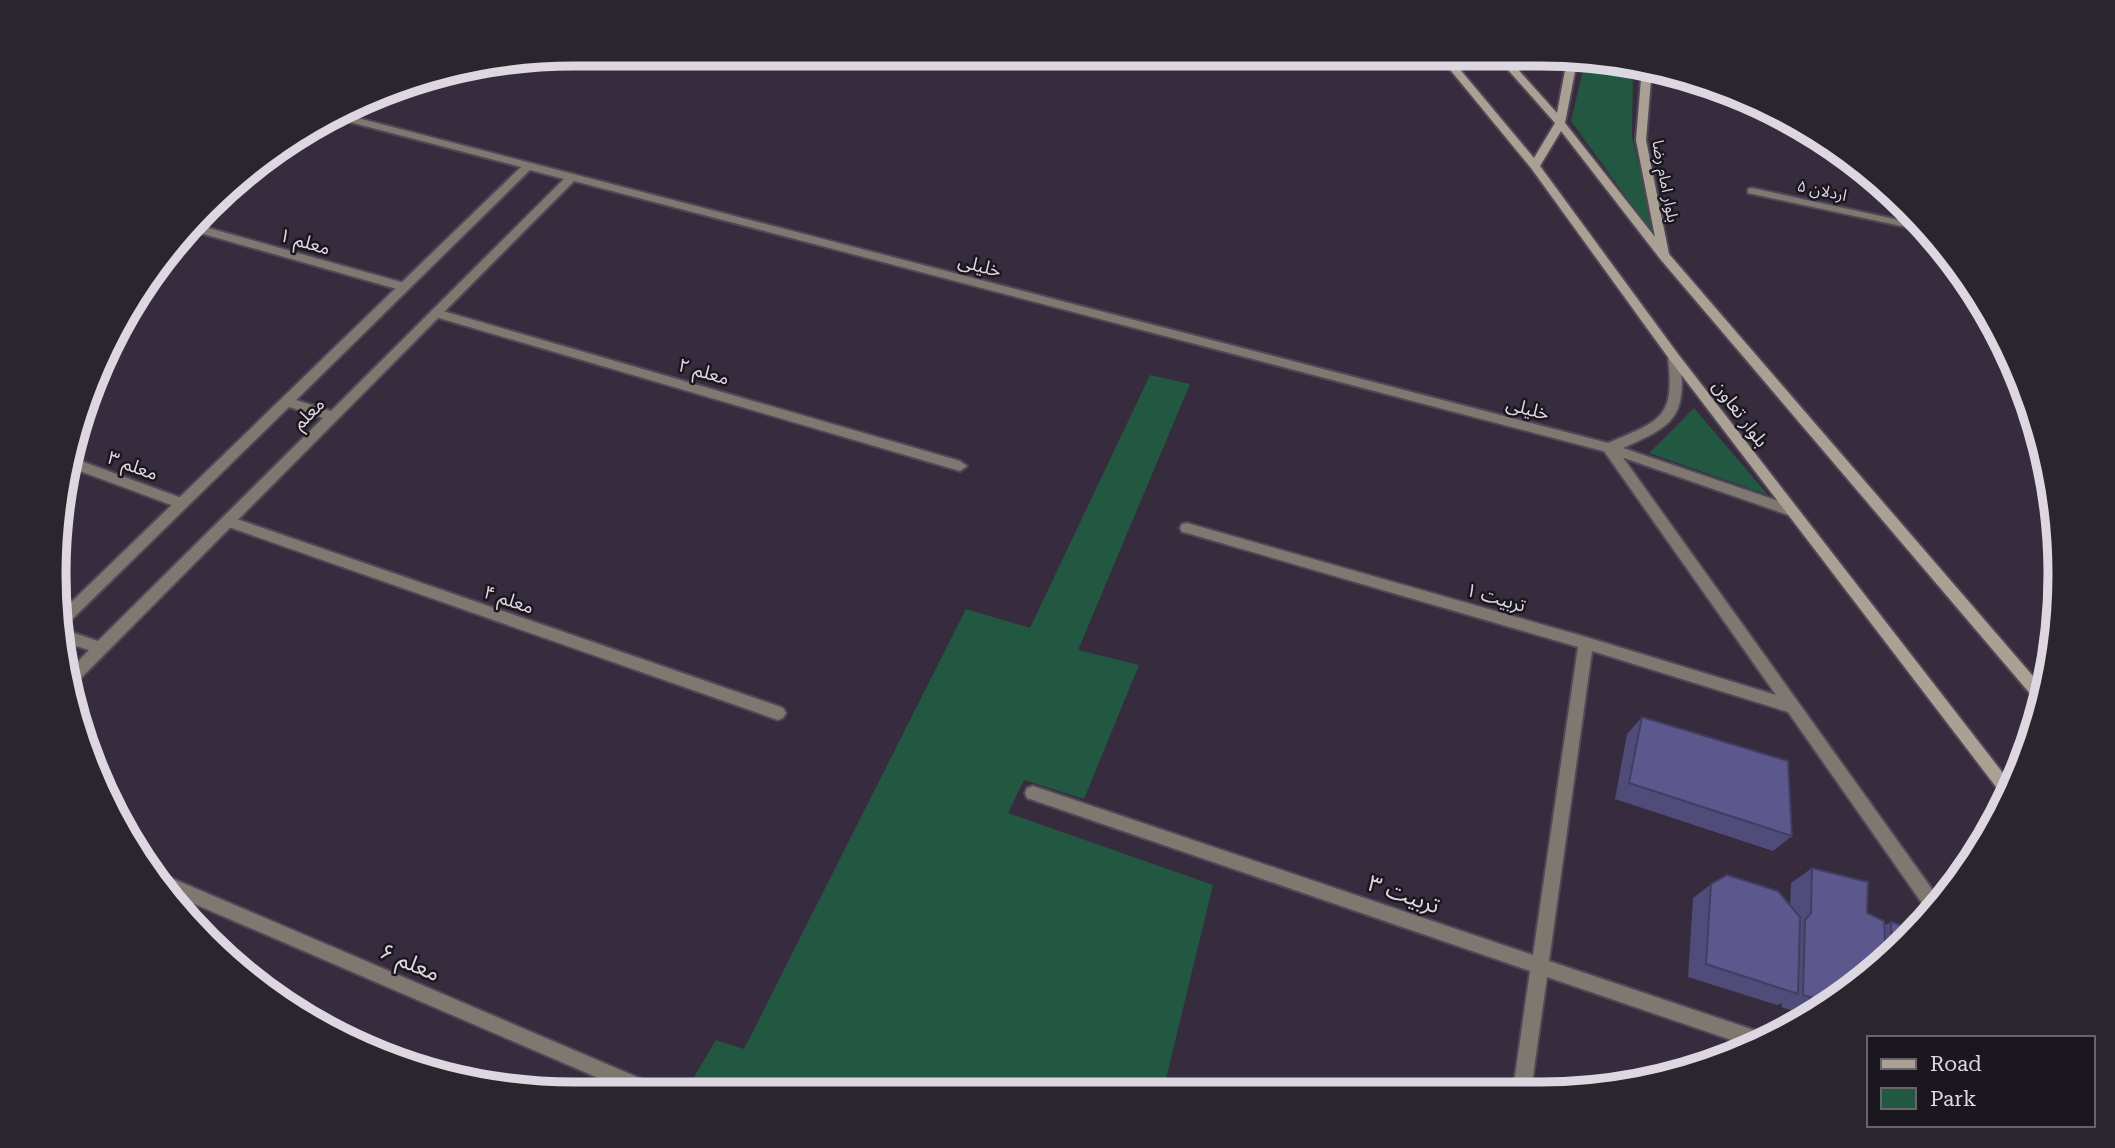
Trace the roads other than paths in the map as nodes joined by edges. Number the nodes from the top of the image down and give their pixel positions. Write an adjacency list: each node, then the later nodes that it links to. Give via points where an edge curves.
1 (1452, 66): 8 (main road, بلوار تعاون)
2 (1510, 66): 6 (main road)
3 (1571, 68): 6 (main road)
4 (1646, 78): 13 (main road, بلوار امام رضا, via 1641,140)
5 (350, 119): 7 (street, خلیلی)
6 (1560, 123): 8 (main road); 13 (main road)
7 (529, 166): 9 (street, خلیلی); 14 (street, معلم)
8 (1535, 166): 16 (main road, بلوار تعاون)
9 (572, 177): 15 (street, معلم); 19 (street, خلیلی)
10 (1752, 191): 11 (street, اردلان ۵)
11 (1910, 226)
12 (201, 229): 14 (street, معلم ۱)
13 (1665, 257): 31 (main road)
14 (404, 287): 17 (street, معلم)
15 (436, 313): 18 (street, معلم); 21 (street, معلم ۲)
16 (1674, 357): 19 (street, via 1675,407 1650,430); 23 (main road, بلوار تعاون)
17 (286, 402): 18 (street); 22 (street, معلم)
18 (332, 416): 24 (street, معلم)
19 (1609, 447): 23 (street, خلیلی); 32 (street)
20 (78, 465): 22 (street, معلم ۳)
21 (960, 466)
22 (182, 504): 26 (street, معلم)
23 (1791, 511): 34 (main road, بلوار تعاون)
24 (228, 521): 29 (street, معلم); 33 (street, معلم ۴)
25 (1187, 528): 28 (street, تربیت ۱)
26 (69, 615)
27 (71, 638): 29 (street)
28 (1586, 643): 32 (street, تربیت ۱); 38 (street)
29 (101, 648): 30 (street, معلم)
30 (76, 673)
31 (2035, 689)
32 (1793, 707): 37 (street)
33 (778, 713)
34 (2002, 785)
35 (1033, 793): 38 (street, تربیت ۳)
36 (175, 887): 40 (street, معلم ۶)
37 (1930, 900)
38 (1540, 964): 39 (street, تربیت ۳); 41 (street)
39 (1748, 1037)
40 (629, 1082)
41 (1523, 1082)

